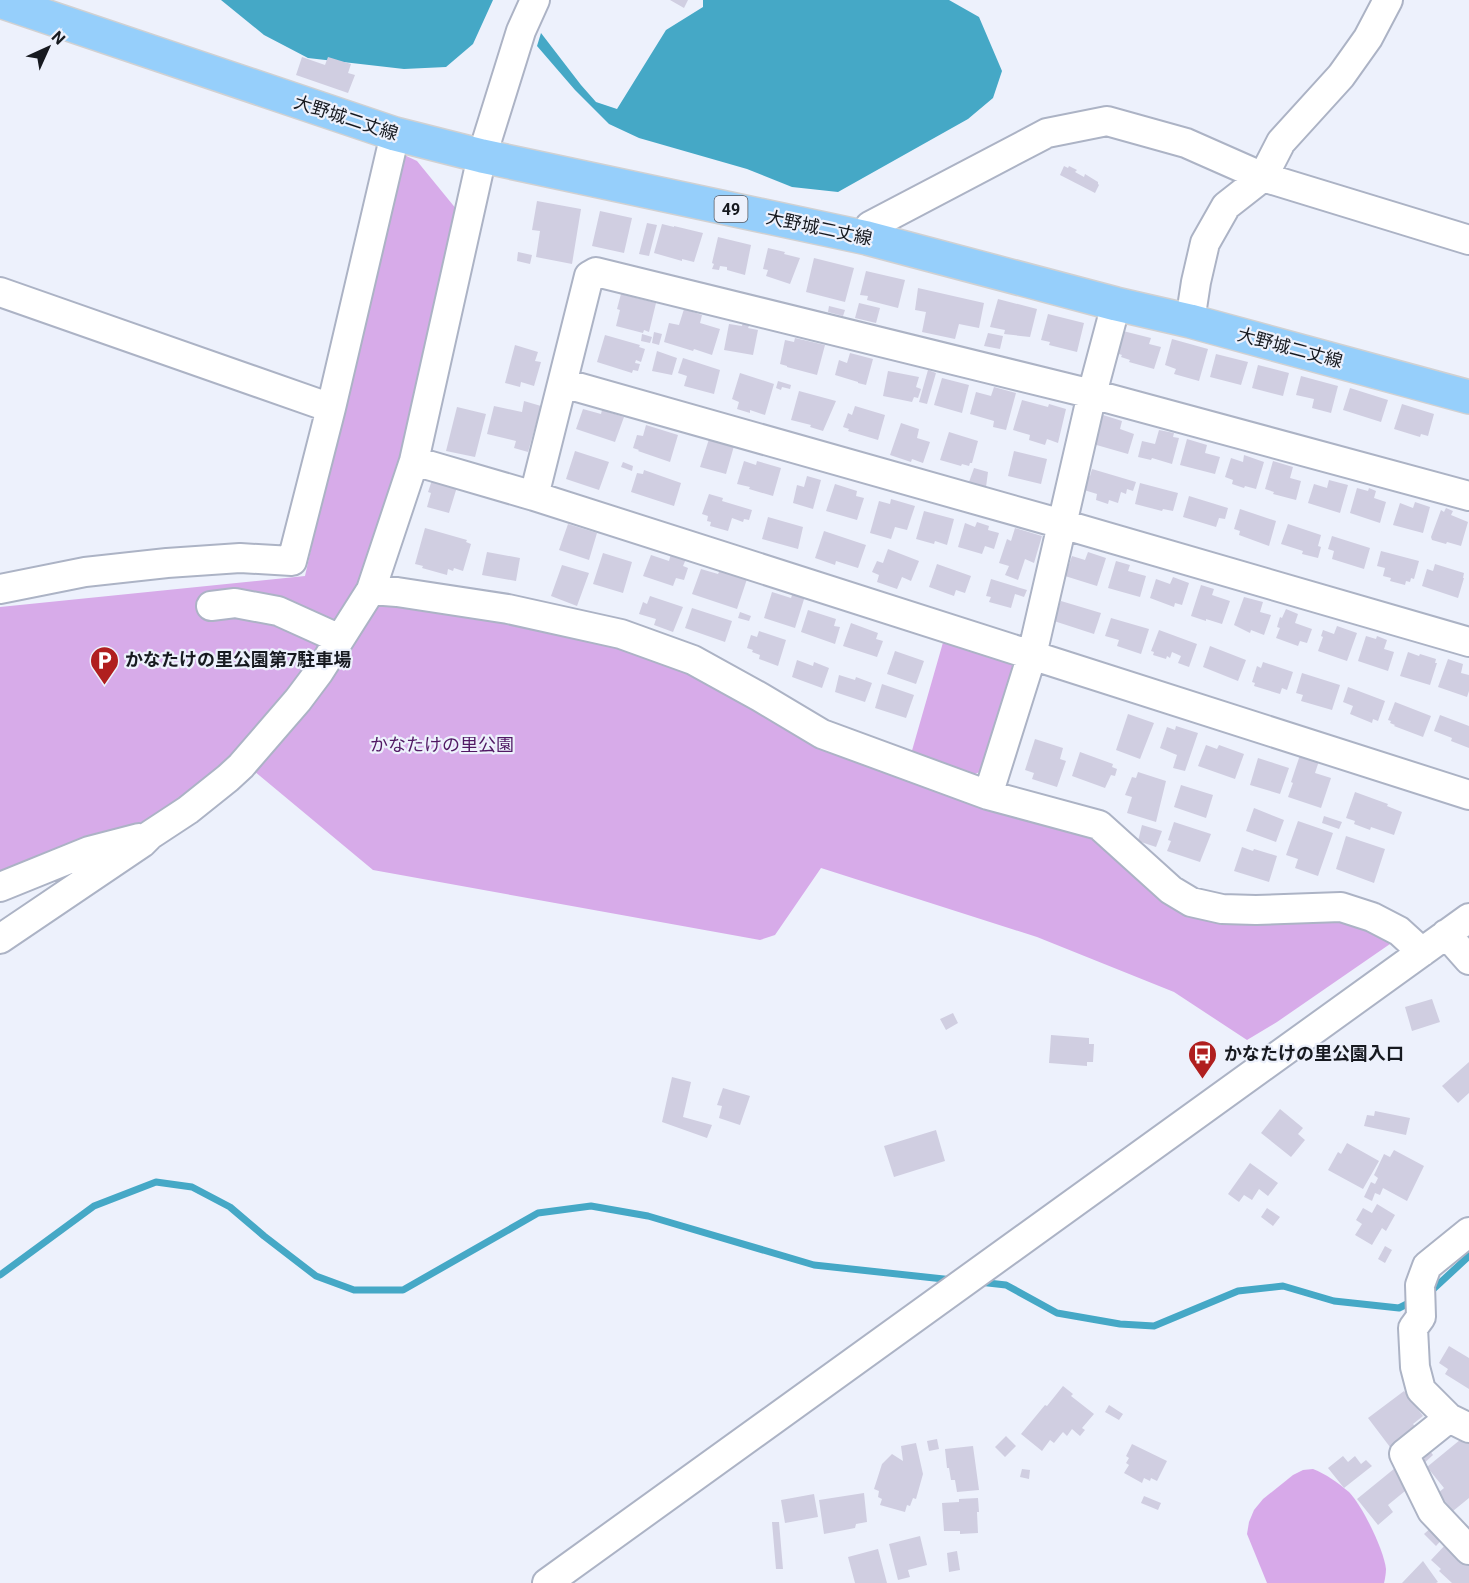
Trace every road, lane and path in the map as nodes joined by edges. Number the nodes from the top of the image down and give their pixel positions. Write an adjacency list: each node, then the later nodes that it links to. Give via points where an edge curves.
1 (536, 0): 5 (street, via 521,31)
2 (1388, 0): 6 (street, via 1341,76 1281,141)
3 (0, 1): 4 (main road, 大野城二丈線 / 49)
4 (395, 134): 5 (main road, 大野城二丈線 / 49); 15 (street)
5 (482, 156): 7 (main road, 大野城二丈線 / 49); 16 (street)
6 (1263, 177): 7 (street, via 1186,143 1107,121 1047,133 870,226); 8 (street); 11 (street, via 1226,206 1205,243)
7 (867, 238): 10 (main road, 大野城二丈線 / 49)
8 (1469, 240)
9 (0, 292): 15 (street)
10 (1116, 303): 11 (main road, 大野城二丈線 / 49); 13 (street)
11 (1190, 321): 14 (main road, 大野城二丈線 / 49)
12 (563, 383): 13 (street, via 589,276 596,272); 17 (street); 19 (street)
13 (1092, 394): 18 (street); 19 (street)
14 (1469, 397)
15 (331, 408): 20 (street, via 292,561 240,558 167,563 85,572)
16 (414, 461): 17 (street); 21 (street)
17 (534, 496): 25 (street)
18 (1469, 496)
19 (1062, 524): 24 (street); 25 (street)
20 (0, 589)
21 (371, 590): 23 (street); 26 (street, via 508,609 621,634 693,660 822,734)
22 (211, 606): 23 (street, via 235,603 278,611)
23 (340, 639): 28 (street, via 298,700 241,766 188,810)
24 (1469, 642)
25 (1032, 655): 26 (street); 27 (street)
26 (988, 795): 32 (street, via 1099,825 1171,890 1191,902 1222,909 1341,907 1399,931)
27 (1469, 795)
28 (150, 835): 29 (street, via 89,851); 31 (street)
29 (0, 886)
30 (1458, 926): 32 (street); 33 (street)
31 (0, 939)
32 (1422, 952): 37 (street)
33 (1469, 960)
34 (1469, 1232): 35 (street, via 1426,1266 1420,1286 1421,1317 1413,1328 1415,1367 1421,1390)
35 (1459, 1423): 36 (street, via 1404,1454 1432,1511)
36 (1469, 1550)
37 (547, 1583)

